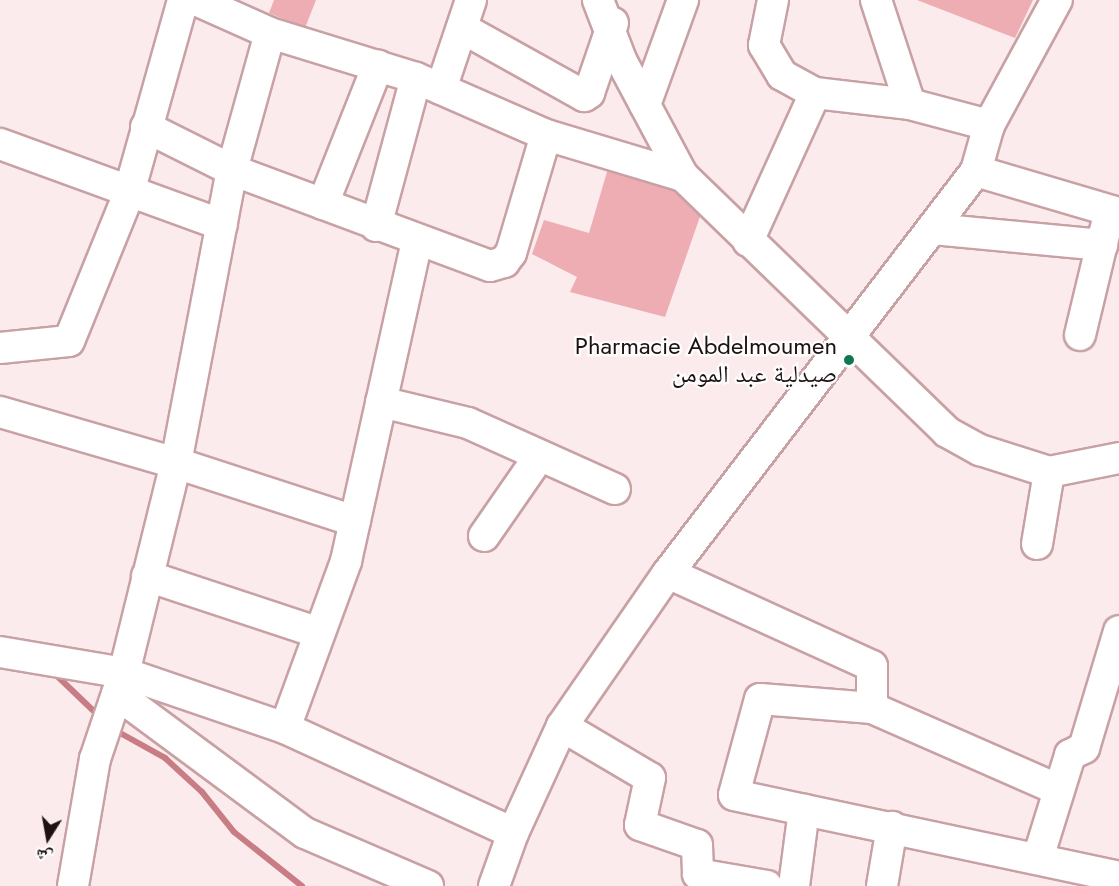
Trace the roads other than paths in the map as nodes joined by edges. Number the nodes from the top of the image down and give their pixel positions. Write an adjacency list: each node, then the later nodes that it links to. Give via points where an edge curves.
1 (183, 0): 18 (street)
2 (196, 0): 11 (street)
3 (598, 0): 10 (street)
4 (620, 0): 10 (street)
5 (683, 0): 16 (street)
6 (773, 0): 14 (street, via 764,45 782,75)
7 (876, 0): 15 (street)
8 (1057, 0): 17 (street)
9 (466, 14): 10 (street, via 584,96 589,93); 13 (street)
10 (612, 29): 16 (street, via 621,60)
11 (270, 33): 12 (street); 21 (street)
12 (378, 65): 13 (street); 25 (street)
13 (429, 83): 19 (street); 28 (street)
14 (815, 93): 15 (street); 31 (street)
15 (910, 104): 17 (street)
16 (645, 105): 23 (street)
17 (989, 125): 22 (street)
18 (146, 127): 21 (street); 24 (street)
19 (546, 135): 23 (street); 30 (street, via 511,253 504,262 490,266)
20 (0, 144): 24 (street)
21 (232, 170): 25 (street); 27 (street)
22 (976, 171): 26 (street); 29 (street)
23 (682, 176): 31 (street)
24 (129, 193): 27 (street); 35 (street, via 69,341)
25 (323, 204): 28 (street)
26 (1115, 212): 32 (street)
27 (222, 225): 40 (street)
28 (376, 226): 30 (street)
29 (933, 229): 32 (street); 34 (street)
30 (417, 241): 36 (street)
31 (748, 241): 34 (street)
32 (1102, 245): 33 (street)
33 (1080, 335)
34 (852, 338): 41 (street, via 947,432 980,450); 46 (street)
35 (0, 348)
36 (381, 402): 38 (street, via 468,423); 43 (street)
37 (0, 412): 40 (street)
38 (540, 455): 42 (street); 44 (street)
39 (1119, 458): 41 (street)
40 (176, 463): 43 (street); 47 (street)
41 (1049, 472): 45 (street)
42 (615, 489)
43 (355, 521): 49 (street, via 346,561)
44 (484, 536)
45 (1037, 544)
46 (668, 573): 52 (street, via 872,666); 53 (street)
47 (147, 576): 49 (street); 51 (street)
48 (1119, 631): 55 (street, via 1084,748 1070,755)
49 (319, 633): 54 (street)
50 (0, 652): 51 (street)
51 (114, 700): 54 (street); 61 (street); 62 (street, via 305,833)
52 (872, 708): 55 (street); 56 (street, via 760,699 734,795)
53 (562, 726): 58 (street); 64 (street, via 650,778 640,825 697,845 698,874)
54 (285, 728): 58 (street)
55 (1059, 790): 59 (street)
56 (804, 810): 57 (street); 65 (street)
57 (892, 827): 59 (street); 66 (street)
58 (513, 833): 63 (street)
59 (1038, 858): 60 (street)
60 (1119, 877)
61 (73, 886)
62 (428, 886)
63 (494, 886)
64 (767, 886)
65 (795, 886)
66 (882, 886)

